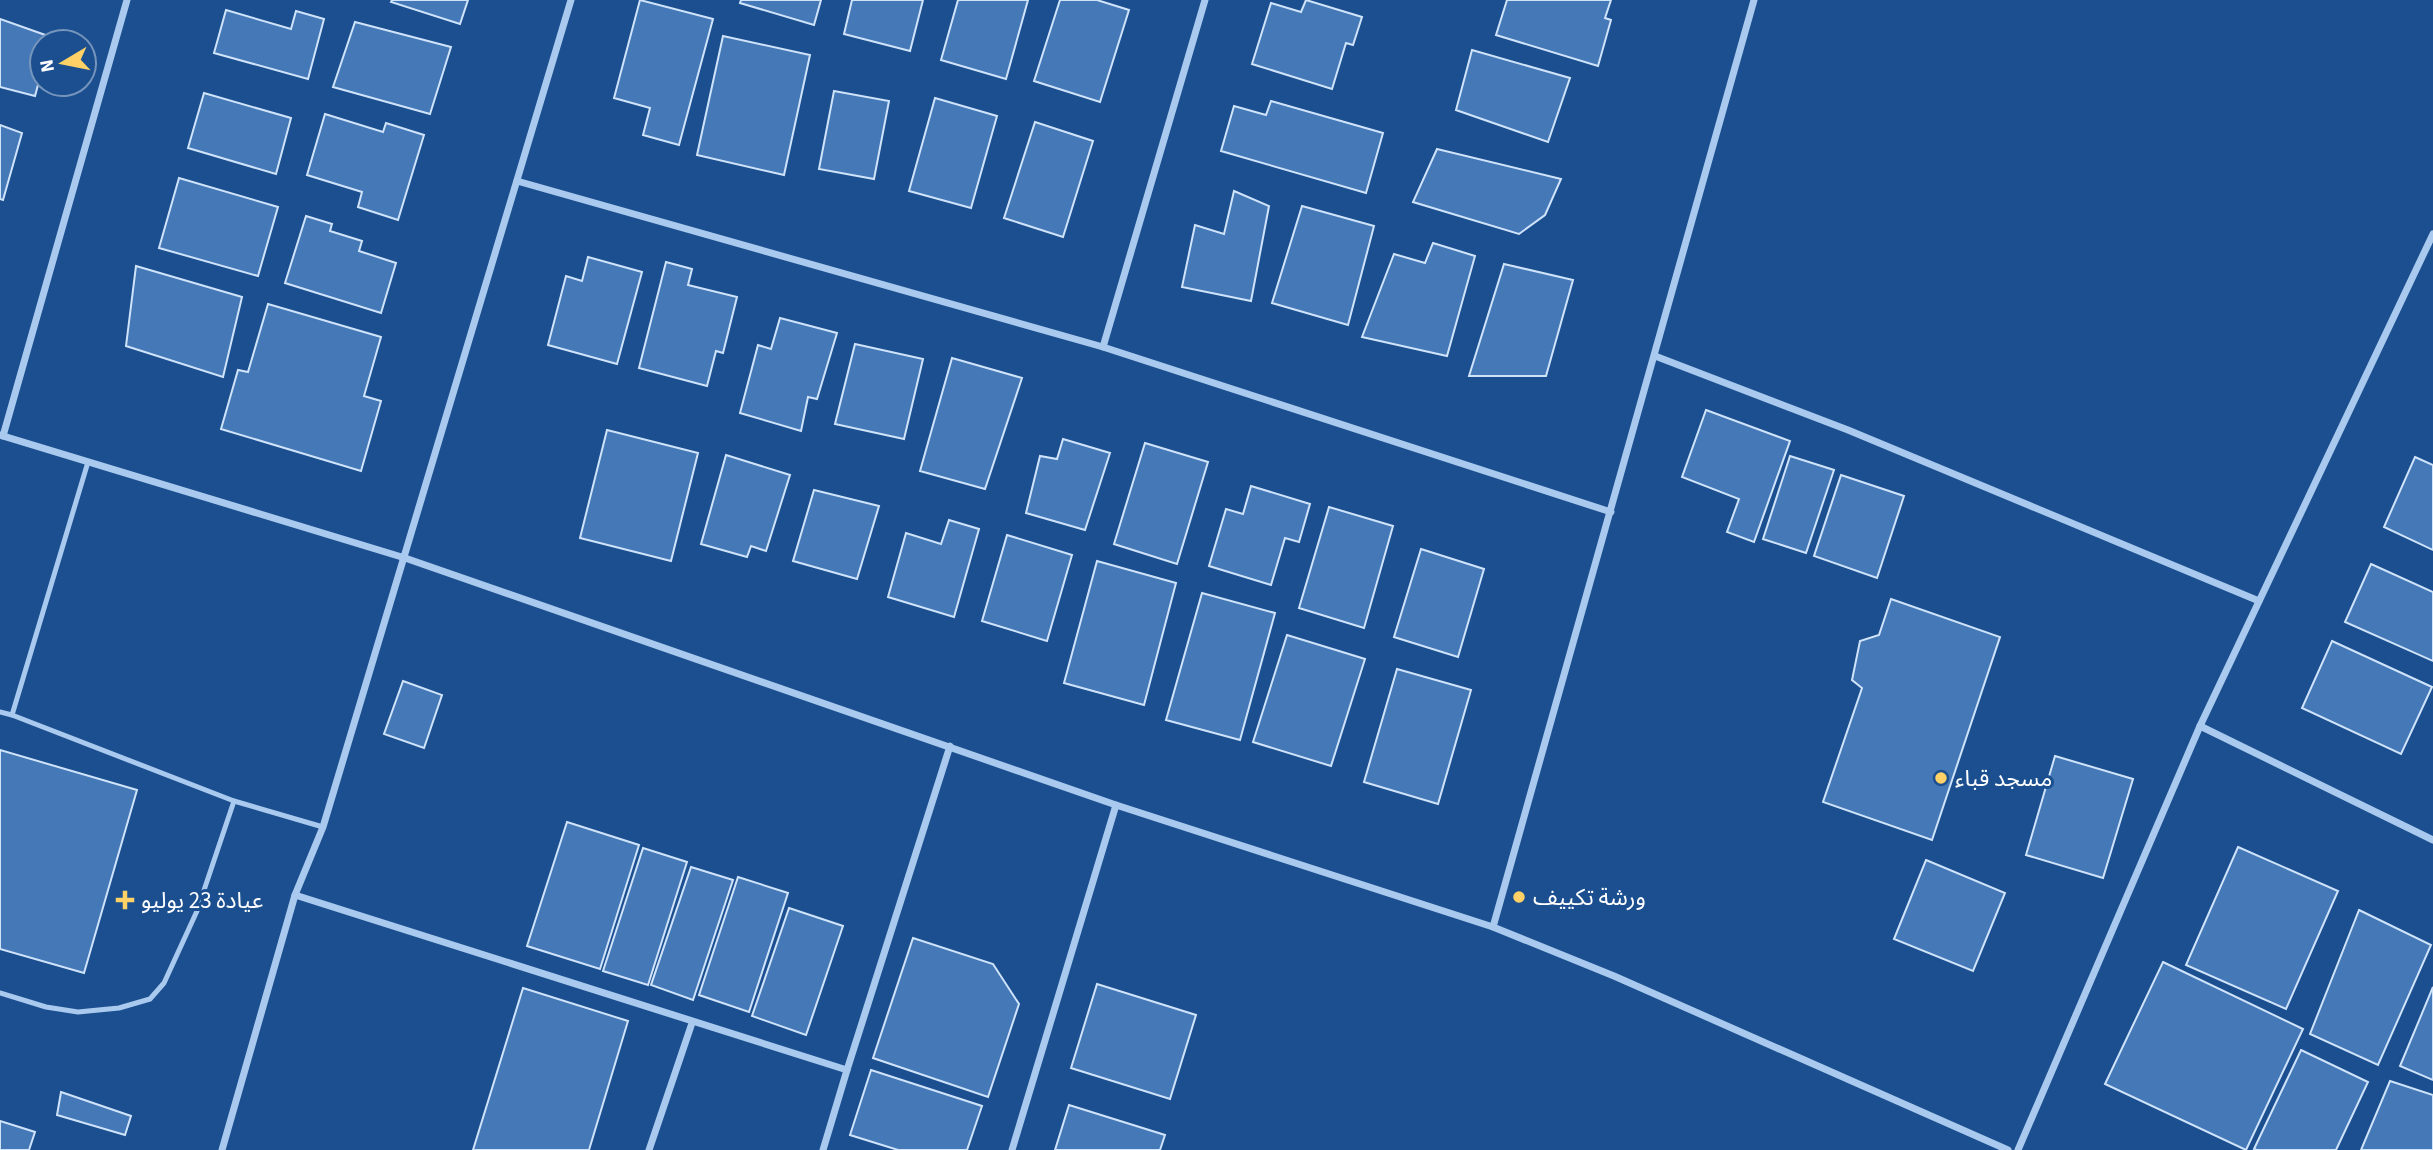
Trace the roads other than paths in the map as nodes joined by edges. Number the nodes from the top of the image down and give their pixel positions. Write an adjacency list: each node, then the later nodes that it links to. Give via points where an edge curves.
1 (127, 0): 9 (street)
2 (571, 0): 5 (street)
3 (1205, 0): 7 (street)
4 (1754, 0): 8 (street)
5 (517, 181): 7 (street); 12 (street)
6 (2433, 234): 13 (street)
7 (1102, 346): 11 (street)
8 (1655, 356): 11 (street); 13 (street, via 1848,430)
9 (1, 435): 10 (street)
10 (88, 462): 12 (street); 15 (lane)
11 (1611, 512): 23 (street)
12 (405, 558): 17 (street); 20 (street)
13 (2259, 601): 16 (street)
14 (0, 712): 15 (lane)
15 (12, 715): 18 (lane)
16 (2200, 726): 21 (street); 32 (street)
17 (950, 746): 19 (street); 26 (street)
18 (234, 801): 20 (lane); 24 (lane, via 197,911 164,983 150,999 78,1012)
19 (1116, 805): 23 (street); 30 (street)
20 (323, 827): 22 (street)
21 (2433, 840)
22 (295, 895): 25 (street); 27 (street)
23 (1493, 927): 31 (street)
24 (0, 993)
25 (692, 1023): 26 (street); 28 (street)
26 (847, 1070): 29 (street)
27 (222, 1150)
28 (649, 1150)
29 (823, 1150)
30 (1012, 1150)
31 (2008, 1150)
32 (2018, 1150)

